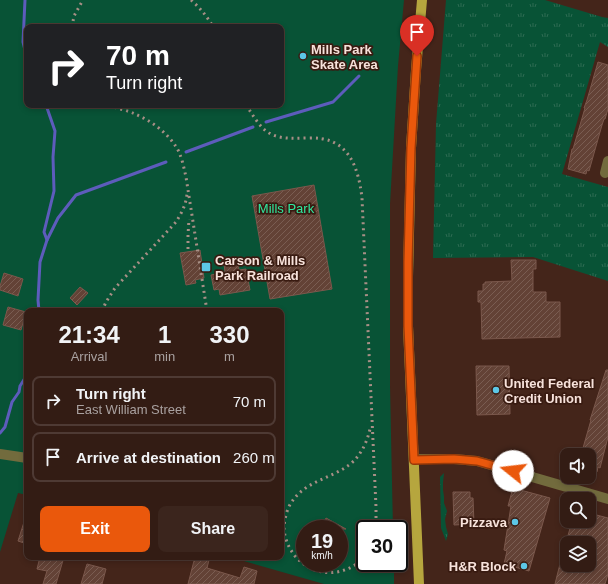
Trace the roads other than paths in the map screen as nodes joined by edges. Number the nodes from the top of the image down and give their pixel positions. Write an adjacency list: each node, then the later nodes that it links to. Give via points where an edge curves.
1 (422, 0): 6 (main road, via 411,148 408,247 408,326)
2 (608, 161): 3 (street)
3 (605, 173)
4 (0, 454): 5 (street)
5 (24, 458)
6 (414, 460): 7 (street, via 477,461); 8 (main road)
7 (608, 499)
8 (419, 584)

